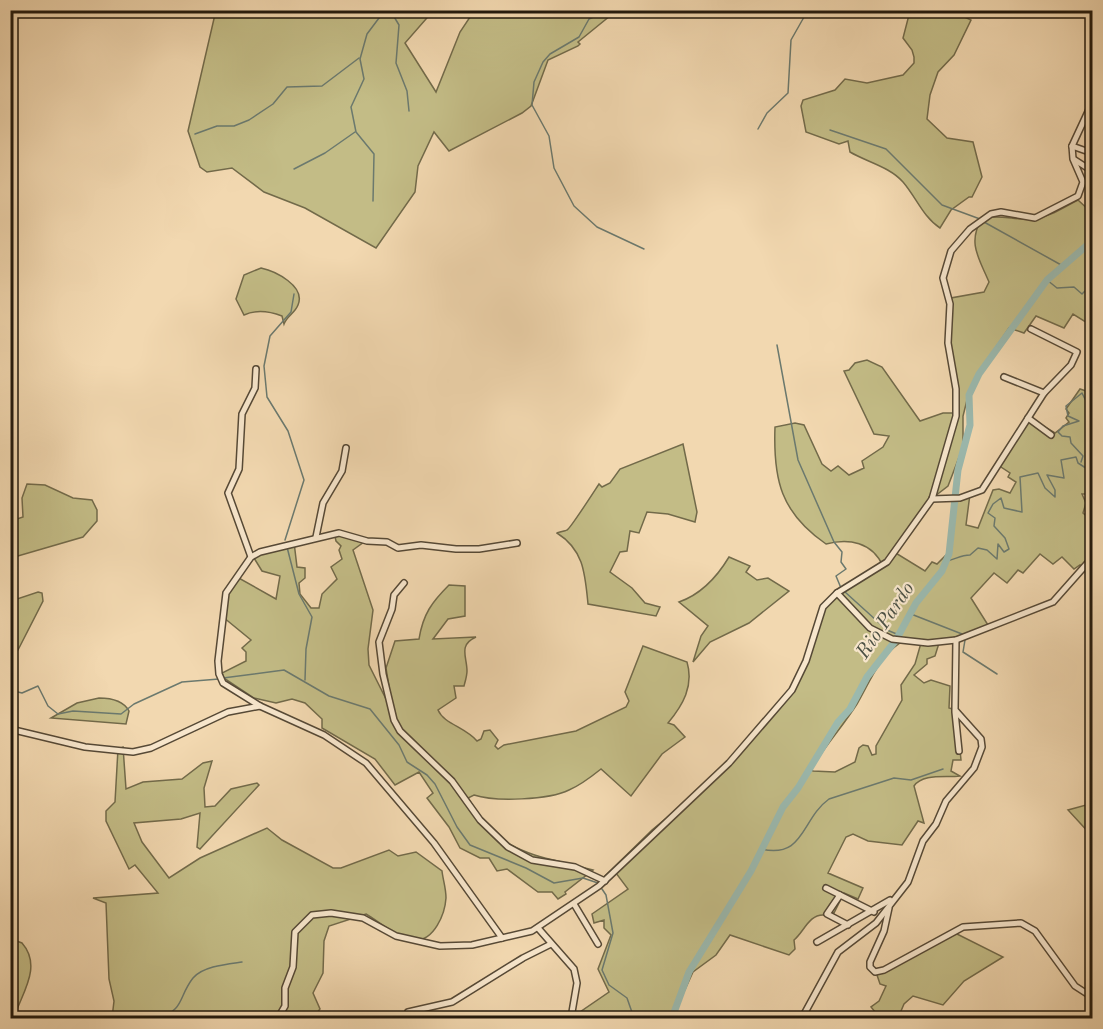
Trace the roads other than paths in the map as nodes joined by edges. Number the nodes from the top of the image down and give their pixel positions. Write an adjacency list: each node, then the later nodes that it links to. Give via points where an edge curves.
1 (10, 15): 2 (street)
2 (10, 20)
3 (1092, 103): 4 (street)
4 (1091, 110): 5 (street)
5 (1072, 146): 6 (street); 7 (street)
6 (1092, 153)
7 (1073, 159): 8 (street); 16 (street, via 1083,182 1082,191 1074,199 1035,218 991,214 965,235 946,260 943,278 950,304 948,343 956,416)
8 (1092, 171)
9 (1031, 329): 12 (street, via 1077,352 1071,365)
10 (256, 369): 19 (street, via 255,388 242,414 239,469 228,493)
11 (1004, 377): 12 (street)
12 (1044, 393): 13 (street)
13 (1028, 418): 14 (street); 16 (street, via 982,490 960,498)
14 (1051, 435)
15 (346, 448): 17 (street, via 342,471 323,503)
16 (932, 498): 22 (street, via 887,562)
17 (316, 537): 18 (street, via 346,533 398,548 422,545 479,549); 19 (street)
18 (517, 543)
19 (251, 557): 24 (street, via 226,593 218,661 223,683)
20 (1092, 558): 23 (street, via 1053,602)
21 (404, 583): 28 (street, via 394,595 379,642 383,674 399,731 452,781 480,820 508,847 532,860 575,867)
22 (837, 592): 23 (street, via 870,628 892,639 928,643); 28 (street, via 823,607 801,675 778,708 729,763)
23 (956, 640): 25 (street)
24 (260, 706): 26 (street, via 228,712 134,752 85,747); 37 (street, via 324,735 377,773 434,843)
25 (955, 710): 27 (street); 31 (street, via 980,736 982,747 974,768 951,794 923,842 908,882)
26 (10, 729)
27 (958, 750)
28 (605, 881): 32 (street)
29 (826, 888): 30 (street)
30 (840, 895): 34 (street); 35 (street, via 827,914)
31 (894, 898): 33 (street); 34 (street)
32 (574, 904): 36 (street); 40 (street)
33 (889, 907): 41 (street, via 884,932 870,962 875,972 963,927 1021,922 1035,931 1075,986); 45 (street, via 870,929 838,952)
34 (874, 912): 35 (street)
35 (848, 925): 38 (street)
36 (538, 928): 37 (street); 39 (street)
37 (502, 938): 43 (street, via 472,945 440,946 411,942 363,918 331,913 312,915 295,932 293,967 285,988 285,1006)
38 (817, 942)
39 (551, 944): 42 (street, via 452,1002); 44 (street, via 577,976)
40 (598, 944)
41 (1092, 997)
42 (408, 1012)
43 (278, 1018)
44 (571, 1018)
45 (802, 1018)

